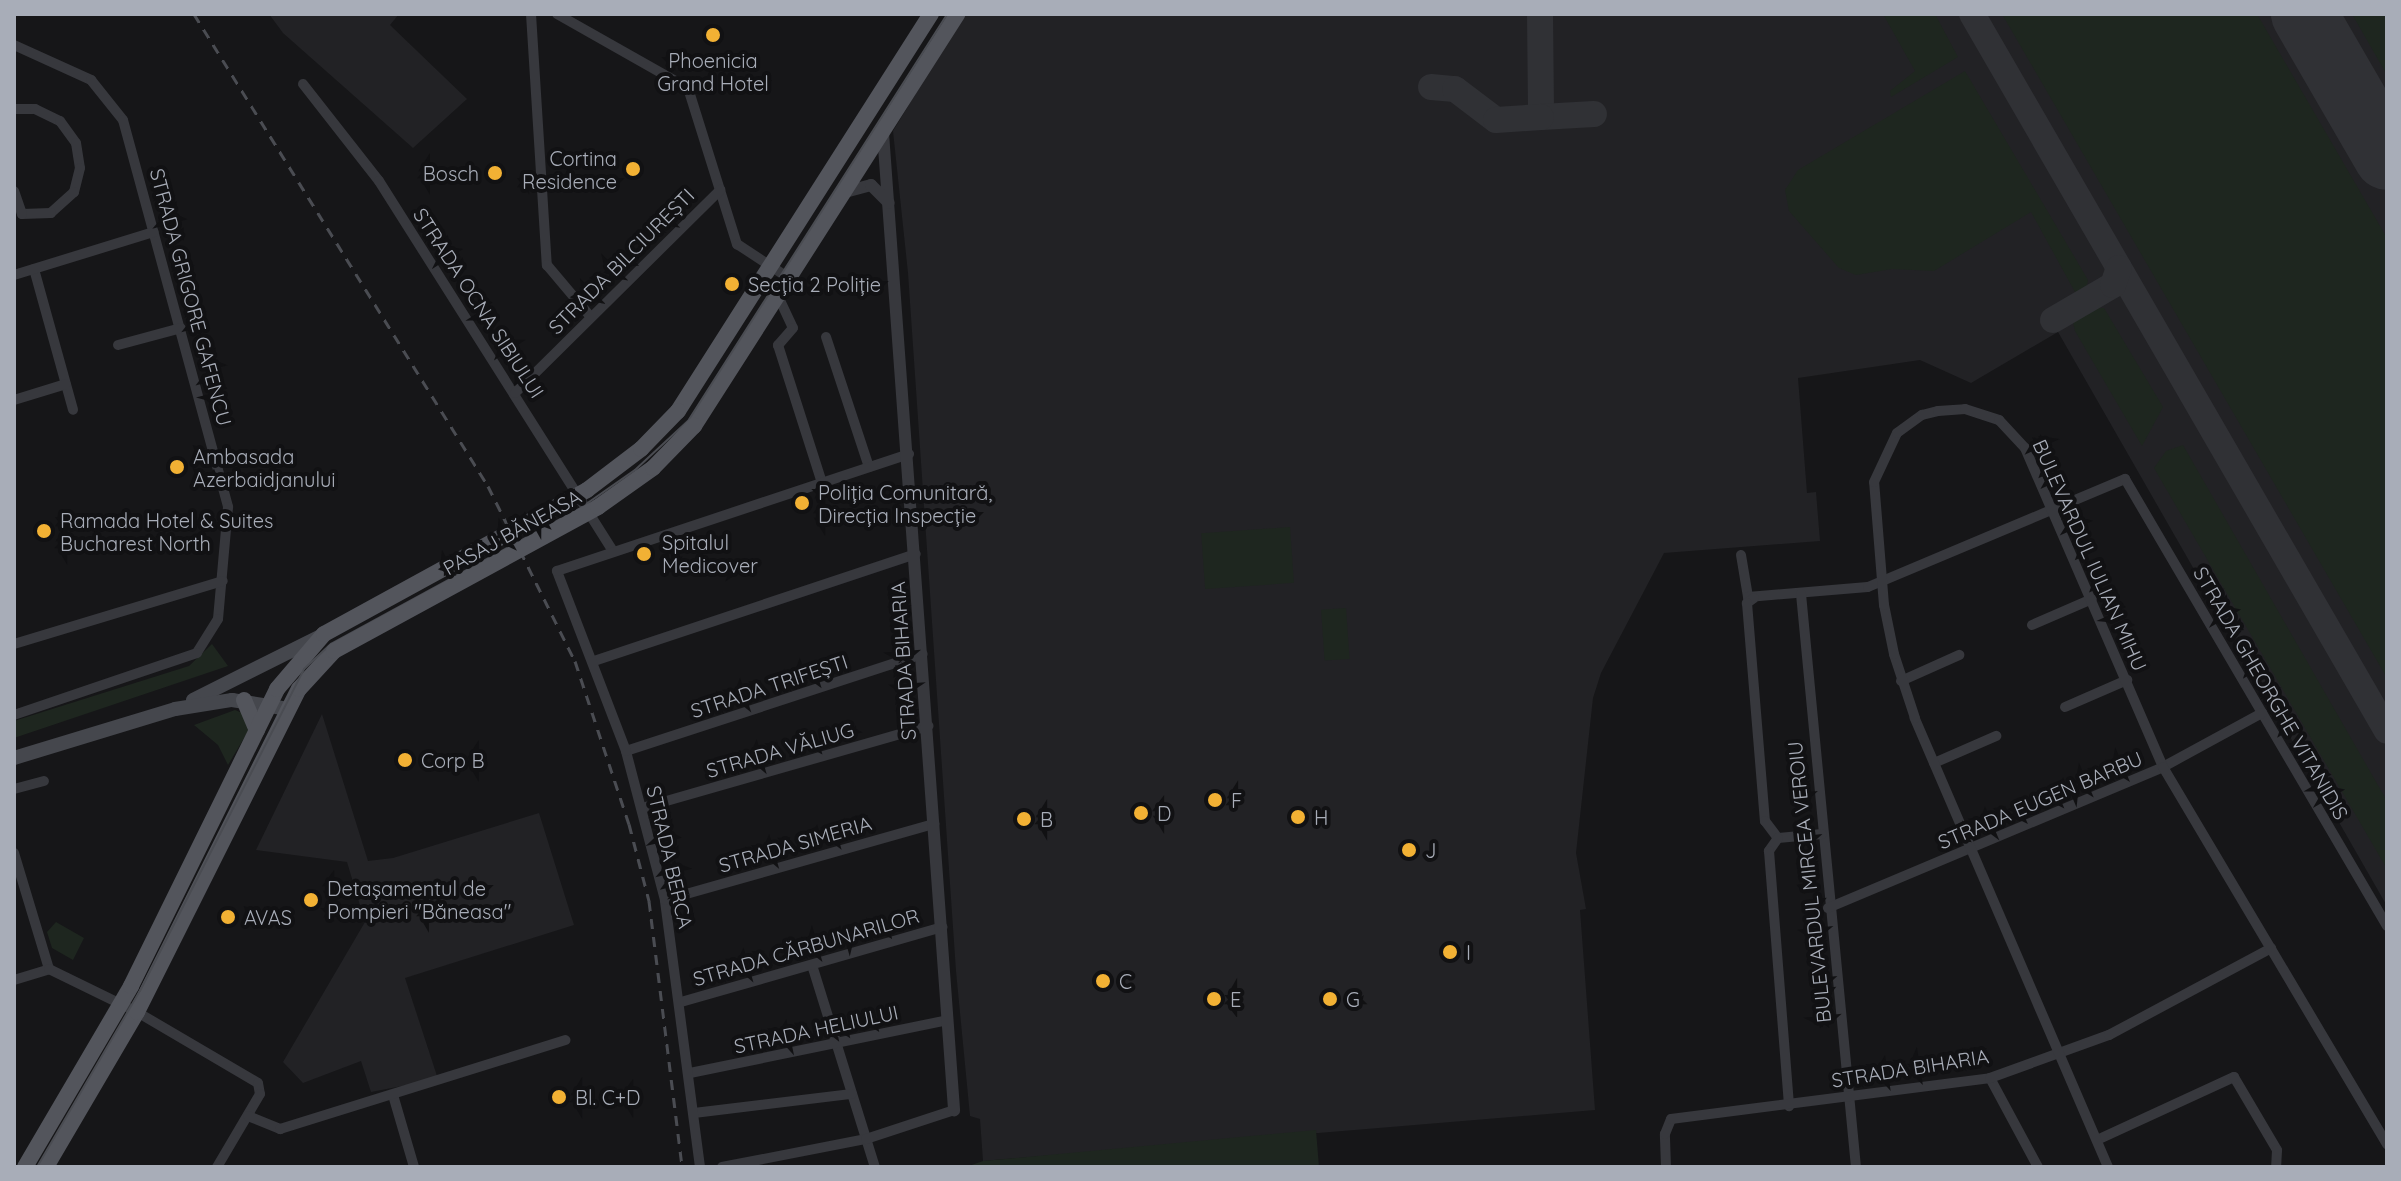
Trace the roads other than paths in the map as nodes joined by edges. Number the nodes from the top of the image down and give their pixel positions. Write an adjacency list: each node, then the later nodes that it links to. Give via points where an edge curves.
1 (531, 14): 19 (street, via 547,265)
2 (557, 14): 9 (street, via 681,80 697,110)
3 (931, 14): 14 (main road, PASAJ BĂNEASA)
4 (957, 14): 8 (main road, PASAJ BĂNEASA)
5 (16, 48): 13 (street, STRADA GRIGORE GAFENCU, via 69,67 116,107)
6 (303, 84): 24 (street, STRADA OCNA SIBIULUI, via 379,181)
7 (14, 109): 10 (street, via 35,109 60,121 76,143 80,168 74,192 51,213 22,214)
8 (883, 133): 11 (main road, PASAJ BĂNEASA); 12 (street, STRADA BIHARIA)
9 (720, 190): 14 (street, via 737,244); 19 (street, STRADA BILCIUREȘTI)
10 (14, 191)
11 (845, 192): 12 (street, via 871,185 885,194); 17 (main road, PASAJ BĂNEASA)
12 (892, 210): 27 (street, STRADA BIHARIA)
13 (154, 232): 15 (street); 20 (street, STRADA GRIGORE GAFENCU)
14 (770, 266): 17 (street); 40 (main road, PASAJ BĂNEASA, bridge, via 678,411 641,449 587,490)
15 (34, 269): 16 (street); 23 (street)
16 (14, 275)
17 (789, 278): 18 (main road, PASAJ BĂNEASA)
18 (778, 296): 29 (street, via 793,328 778,345); 51 (main road, PASAJ BĂNEASA, bridge, via 694,426 659,463 605,503 334,651 314,667)
19 (590, 316): 24 (street, STRADA BILCIUREȘTI)
20 (181, 328): 22 (street); 34 (street, STRADA GRIGORE GAFENCU, via 226,492)
21 (826, 337): 28 (street)
22 (118, 345)
23 (66, 384): 25 (street); 26 (street)
24 (515, 393): 31 (street, STRADA OCNA SIBIULUI)
25 (14, 400)
26 (73, 410)
27 (909, 454): 28 (street); 32 (street, STRADA BIHARIA)
28 (869, 467): 29 (street)
29 (822, 483): 31 (street)
30 (2052, 510): 35 (street); 35 (street, BULEVARDUL IULIAN MIHU, via 2025,448 1999,420 1965,409 1922,415 1888,444 1874,482); 38 (street, BULEVARDUL IULIAN MIHU); 52 (street, STRADA GHEORGHE VITANIDIS, via 2125,479)
31 (613, 551): 44 (street, STRADA BERCA, via 559,568 557,576)
32 (916, 554): 42 (street, STRADA BIHARIA); 44 (street)
33 (1741, 555): 37 (street, via 1746,593)
34 (223, 581): 41 (street); 53 (street, STRADA GRIGORE GAFENCU, via 218,619 207,643 183,661)
35 (1882, 581): 36 (street); 46 (street, BULEVARDUL IULIAN MIHU)
36 (1801, 594): 37 (street); 65 (street, BULEVARDUL MIRCEA VEROIU)
37 (1754, 598): 66 (street, via 1747,603 1765,821)
38 (2092, 599): 39 (street); 45 (street, BULEVARDUL IULIAN MIHU)
39 (2032, 625)
40 (324, 634): 48 (main road, PASAJ BĂNEASA, via 294,664); 50 (main road)
41 (14, 644)
42 (923, 654): 54 (street, STRADA BIHARIA); 57 (street, STRADA TRIFEȘTI)
43 (1959, 655): 46 (street)
44 (594, 661): 57 (street, STRADA BERCA)
45 (2127, 680): 49 (street); 60 (street, BULEVARDUL IULIAN MIHU)
46 (1901, 681): 59 (street, BULEVARDUL IULIAN MIHU)
47 (244, 700): 48 (main road); 50 (main road); 55 (main road)
48 (270, 704): 51 (main road); 55 (main road, PASAJ BĂNEASA)
49 (2065, 707)
50 (175, 709): 58 (main road)
51 (288, 709): 79 (main road, PASAJ BĂNEASA)
52 (2262, 713): 60 (street, STRADA EUGEN BARBU); 71 (street, STRADA GHEORGHE VITANIDIS)
53 (14, 715)
54 (928, 726): 63 (street, STRADA VĂLIUG); 64 (street, STRADA BIHARIA)
55 (257, 730): 78 (main road, PASAJ BĂNEASA)
56 (1996, 736): 59 (street)
57 (626, 751): 63 (street, STRADA BERCA)
58 (14, 758)
59 (1934, 763): 67 (street, BULEVARDUL IULIAN MIHU)
60 (2163, 767): 67 (street, STRADA EUGEN BARBU); 73 (street, BULEVARDUL IULIAN MIHU)
61 (44, 781): 62 (street)
62 (14, 789)
63 (642, 808): 69 (street, STRADA BERCA)
64 (934, 824): 69 (street, STRADA SIMERIA); 72 (street, STRADA BIHARIA)
65 (1822, 834): 66 (street); 70 (street, BULEVARDUL MIRCEA VEROIU)
66 (1778, 838): 89 (street, via 1769,851)
67 (1973, 848): 70 (street, STRADA EUGEN BARBU); 83 (street, BULEVARDUL IULIAN MIHU)
68 (14, 853): 75 (street)
69 (665, 900): 77 (street, STRADA BERCA)
70 (1828, 908): 88 (street, BULEVARDUL MIRCEA VEROIU)
71 (2387, 926)
72 (942, 927): 74 (street, STRADA CĂRBUNARILOR); 80 (street, STRADA BIHARIA)
73 (2271, 948): 83 (street, STRADA BIHARIA, via 2174,1004); 95 (street, BULEVARDUL IULIAN MIHU)
74 (812, 965): 77 (street, STRADA CĂRBUNARILOR); 82 (street)
75 (49, 969): 76 (street); 78 (street)
76 (14, 980)
77 (681, 1002): 84 (street, STRADA BERCA)
78 (121, 1004): 79 (street); 96 (main road, PASAJ BĂNEASA)
79 (137, 1012): 92 (street, via 258,1083 260,1094); 96 (main road, PASAJ BĂNEASA)
80 (948, 1020): 82 (street, STRADA HELIULUI); 90 (street, STRADA BIHARIA)
81 (565, 1040): 87 (street)
82 (836, 1044): 84 (street, STRADA HELIULUI); 86 (street)
83 (2062, 1055): 85 (street, STRADA BIHARIA); 94 (street, BULEVARDUL IULIAN MIHU)
84 (690, 1073): 91 (street, STRADA BERCA)
85 (1990, 1078): 88 (street, STRADA BIHARIA); 104 (street)
86 (852, 1094): 91 (street); 93 (street)
87 (393, 1095): 92 (street, via 280,1129); 98 (street)
88 (1850, 1099): 89 (street, STRADA BIHARIA); 103 (street, BULEVARDUL MIRCEA VEROIU)
89 (1789, 1106): 102 (street, STRADA BIHARIA, via 1671,1119 1665,1134)
90 (954, 1110): 93 (street)
91 (694, 1113): 99 (street, STRADA BERCA)
92 (248, 1116): 97 (street)
93 (866, 1139): 100 (street); 101 (street)
94 (2097, 1140): 105 (street, BULEVARDUL IULIAN MIHU); 106 (street, via 2234,1077 2277,1150)
95 (2387, 1145)
96 (35, 1165)
97 (217, 1167)
98 (414, 1167)
99 (700, 1167)
100 (722, 1167)
101 (875, 1167)
102 (1666, 1167)
103 (1856, 1167)
104 (2038, 1167)
105 (2108, 1167)
106 (2276, 1167)

